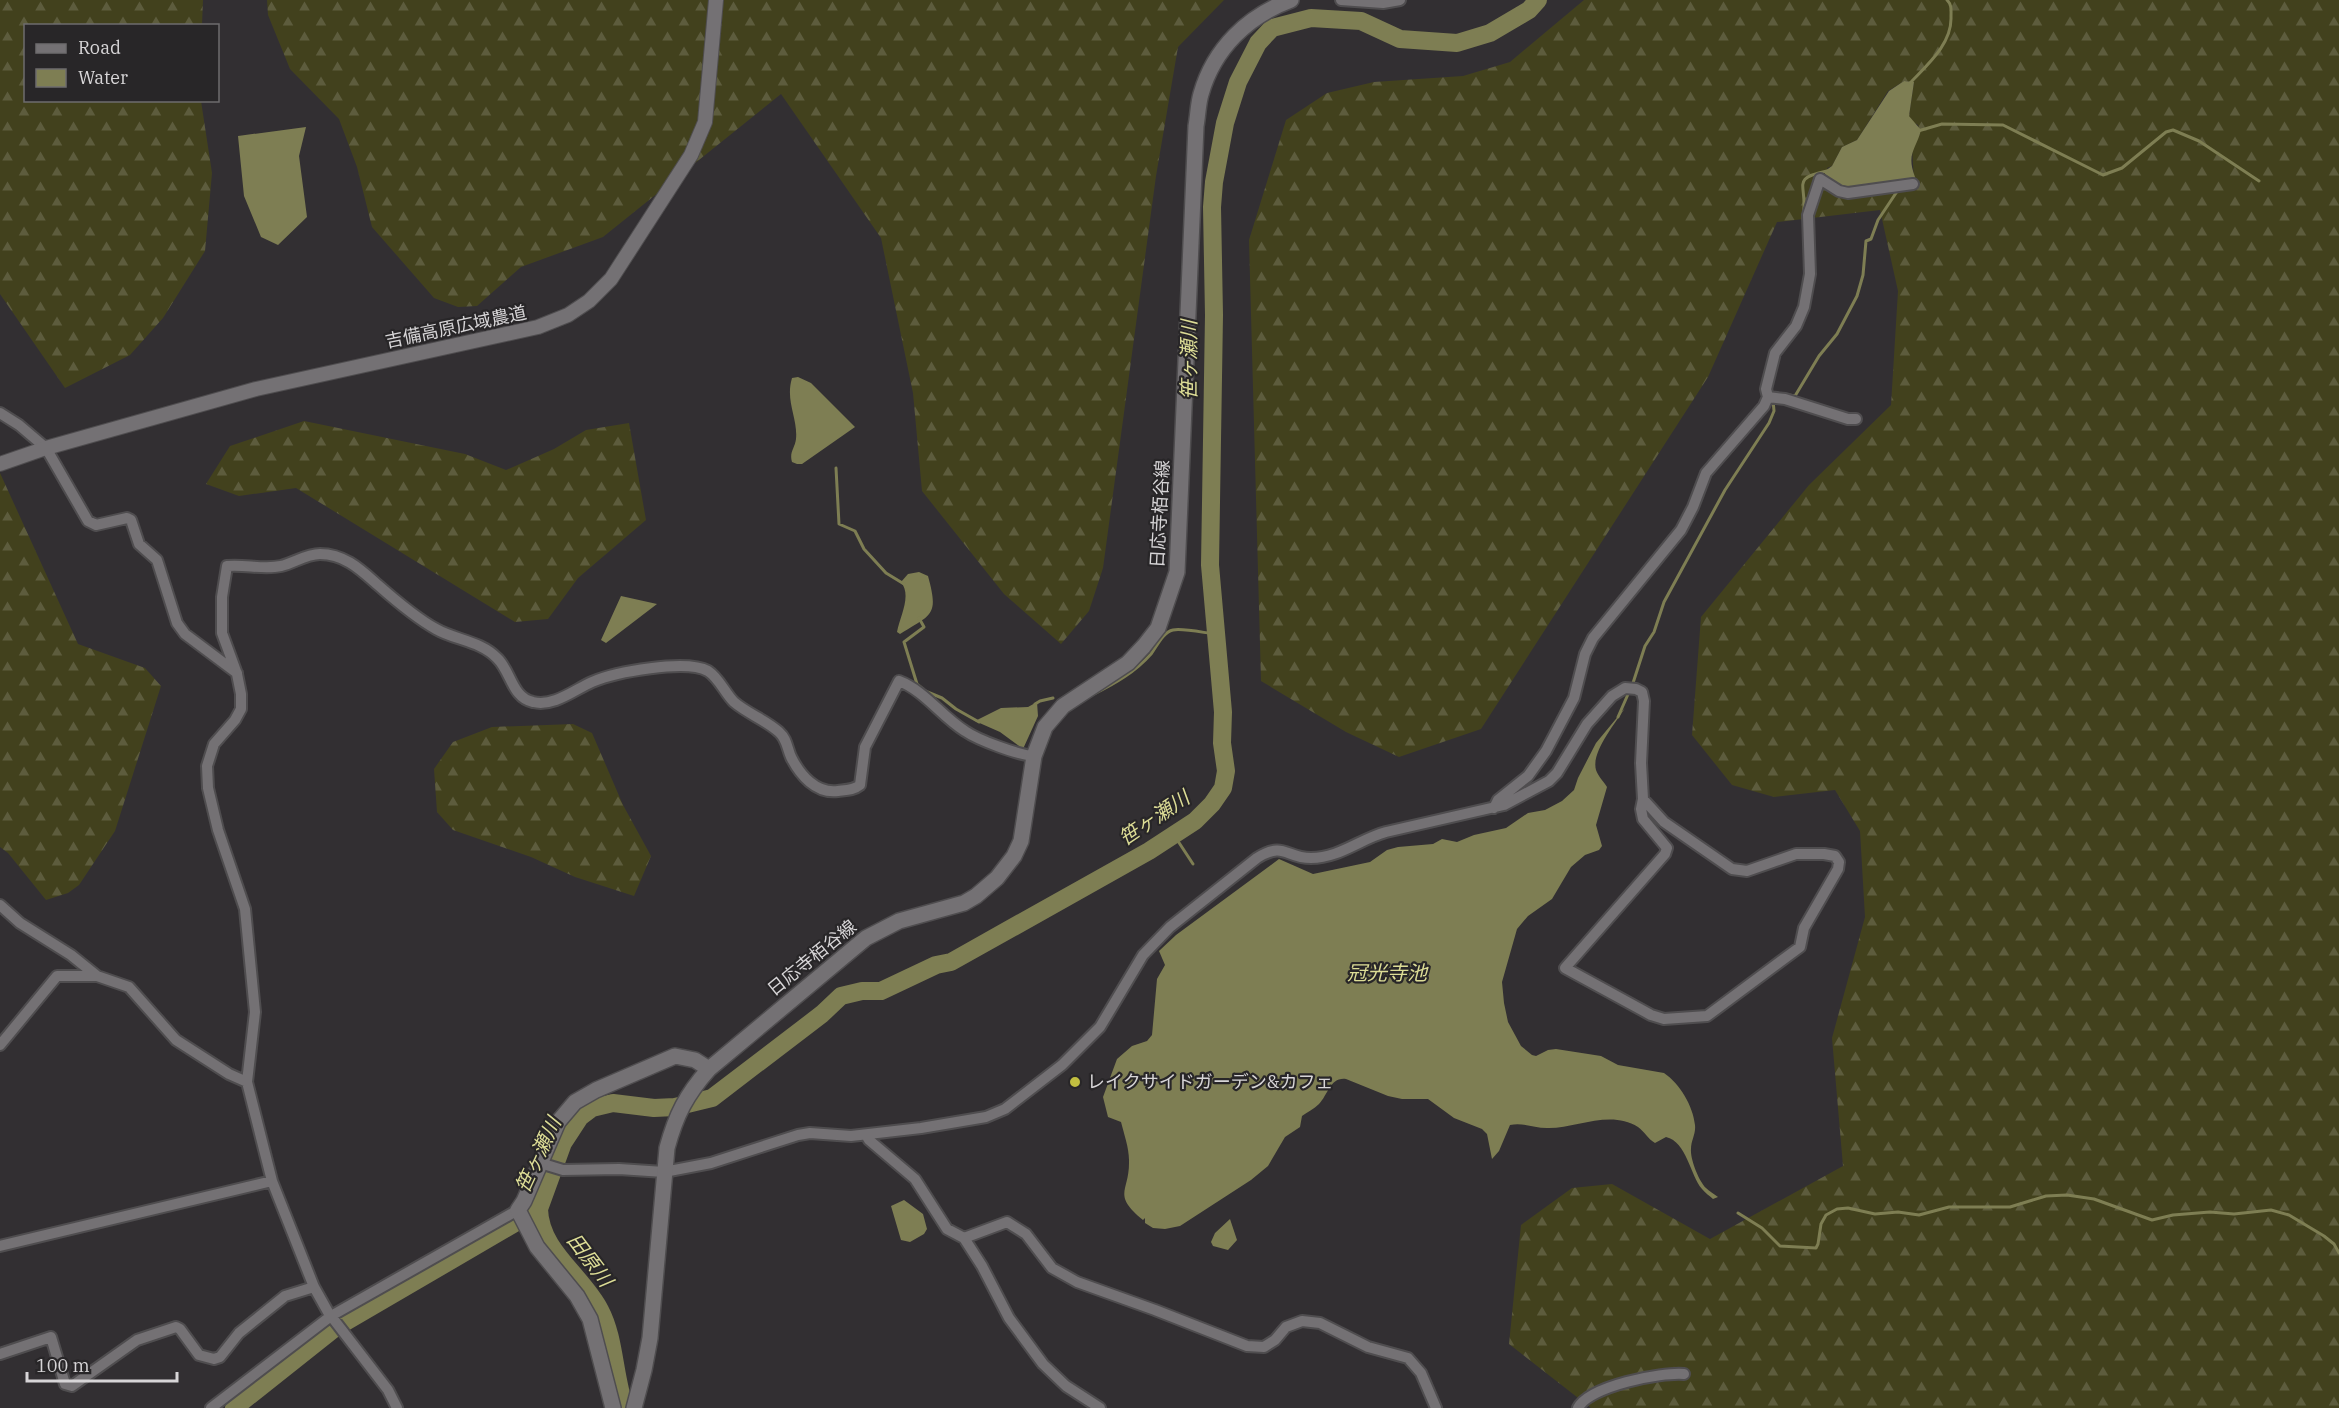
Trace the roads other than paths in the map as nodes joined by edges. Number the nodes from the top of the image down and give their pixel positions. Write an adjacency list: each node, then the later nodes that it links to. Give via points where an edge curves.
1 (716, 0): 9 (street, 吉備高原広域農道, via 705,122 691,155 611,279 589,301 538,327 256,389)
2 (1291, 0): 12 (main road, 日応寺栢谷線, via 1264,11 1226,43 1201,93 1196,126 1177,572 1169,601 1158,628 1128,663 1063,706 1045,727)
3 (1341, 0): 4 (street)
4 (1400, 0)
5 (1912, 184): 6 (street, via 1848,193 1820,179 1808,215 1810,274 1804,307 1796,326 1775,353)
6 (1770, 392): 8 (street); 14 (street, via 1764,406 1706,473 1681,530 1593,638 1574,698 1546,751 1528,776 1498,800)
7 (0, 413): 9 (street)
8 (1856, 419)
9 (46, 448): 10 (street, 吉備高原広域農道); 11 (street, via 88,521 96,525 131,520 139,544 157,560 177,623)
10 (0, 464)
11 (237, 674): 12 (street, via 222,633 227,566 281,566 321,554 360,568 437,630 478,645 498,658 520,695 534,703 552,701 607,677 674,665 707,670 733,701 780,733 804,776 823,791 860,785 865,747 898,681 915,690 965,732); 19 (street, via 241,710 214,744 207,766 218,830 245,909 255,1012)
12 (1034, 756): 18 (main road, 日応寺栢谷線, via 1021,842 997,878 964,903 899,921 866,938)
13 (1643, 799): 13 (street, via 1664,822 1732,869 1747,871 1805,853 1836,856 1839,862 1804,928 1800,947 1707,1016 1664,1019 1651,1015 1565,968 1665,854 1664,842 1643,819); 14 (street, via 1644,701 1642,692 1625,688 1612,696 1587,724 1557,773 1536,789)
14 (1494, 808): 20 (street, via 1386,831 1333,855 1310,858 1285,850 1268,851 1170,927 1143,955 1100,1027 1062,1065 1005,1109 986,1117)
15 (0, 904): 16 (street, via 20,923)
16 (97, 976): 17 (street, via 57,976); 19 (street, via 129,987 176,1040)
17 (0, 1045)
18 (709, 1069): 21 (main road, via 695,1060 675,1056 574,1102 558,1122); 22 (main road, 日応寺栢谷線, via 688,1093 674,1120)
19 (247, 1082): 23 (street)
20 (866, 1135): 22 (street, via 798,1135 711,1163); 25 (street, via 915,1179 947,1229)
21 (543, 1164): 22 (street, via 564,1170); 24 (main road)
22 (664, 1173): 31 (main road, 日応寺栢谷線, via 650,1338)
23 (272, 1181): 26 (street); 27 (street)
24 (521, 1216): 28 (street); 34 (main road, via 537,1247 577,1296 590,1319)
25 (964, 1238): 35 (street, via 1029,1347 1058,1380); 36 (street, via 1007,1222 1026,1234 1052,1268 1077,1282 1247,1346 1264,1347 1286,1327 1302,1321 1320,1323 1368,1347 1408,1358 1421,1373)
26 (0, 1246)
27 (314, 1287): 28 (street); 29 (street, via 285,1296 214,1359 199,1355 176,1327 137,1340 72,1386 65,1384 51,1337)
28 (333, 1317): 32 (street); 33 (street, via 388,1389)
29 (0, 1354)
30 (1684, 1374): 37 (street, via 1668,1373 1609,1388 1587,1398)
31 (636, 1403)
32 (211, 1408)
33 (397, 1408)
34 (613, 1408)
35 (1101, 1408)
36 (1436, 1408)
37 (1578, 1408)

